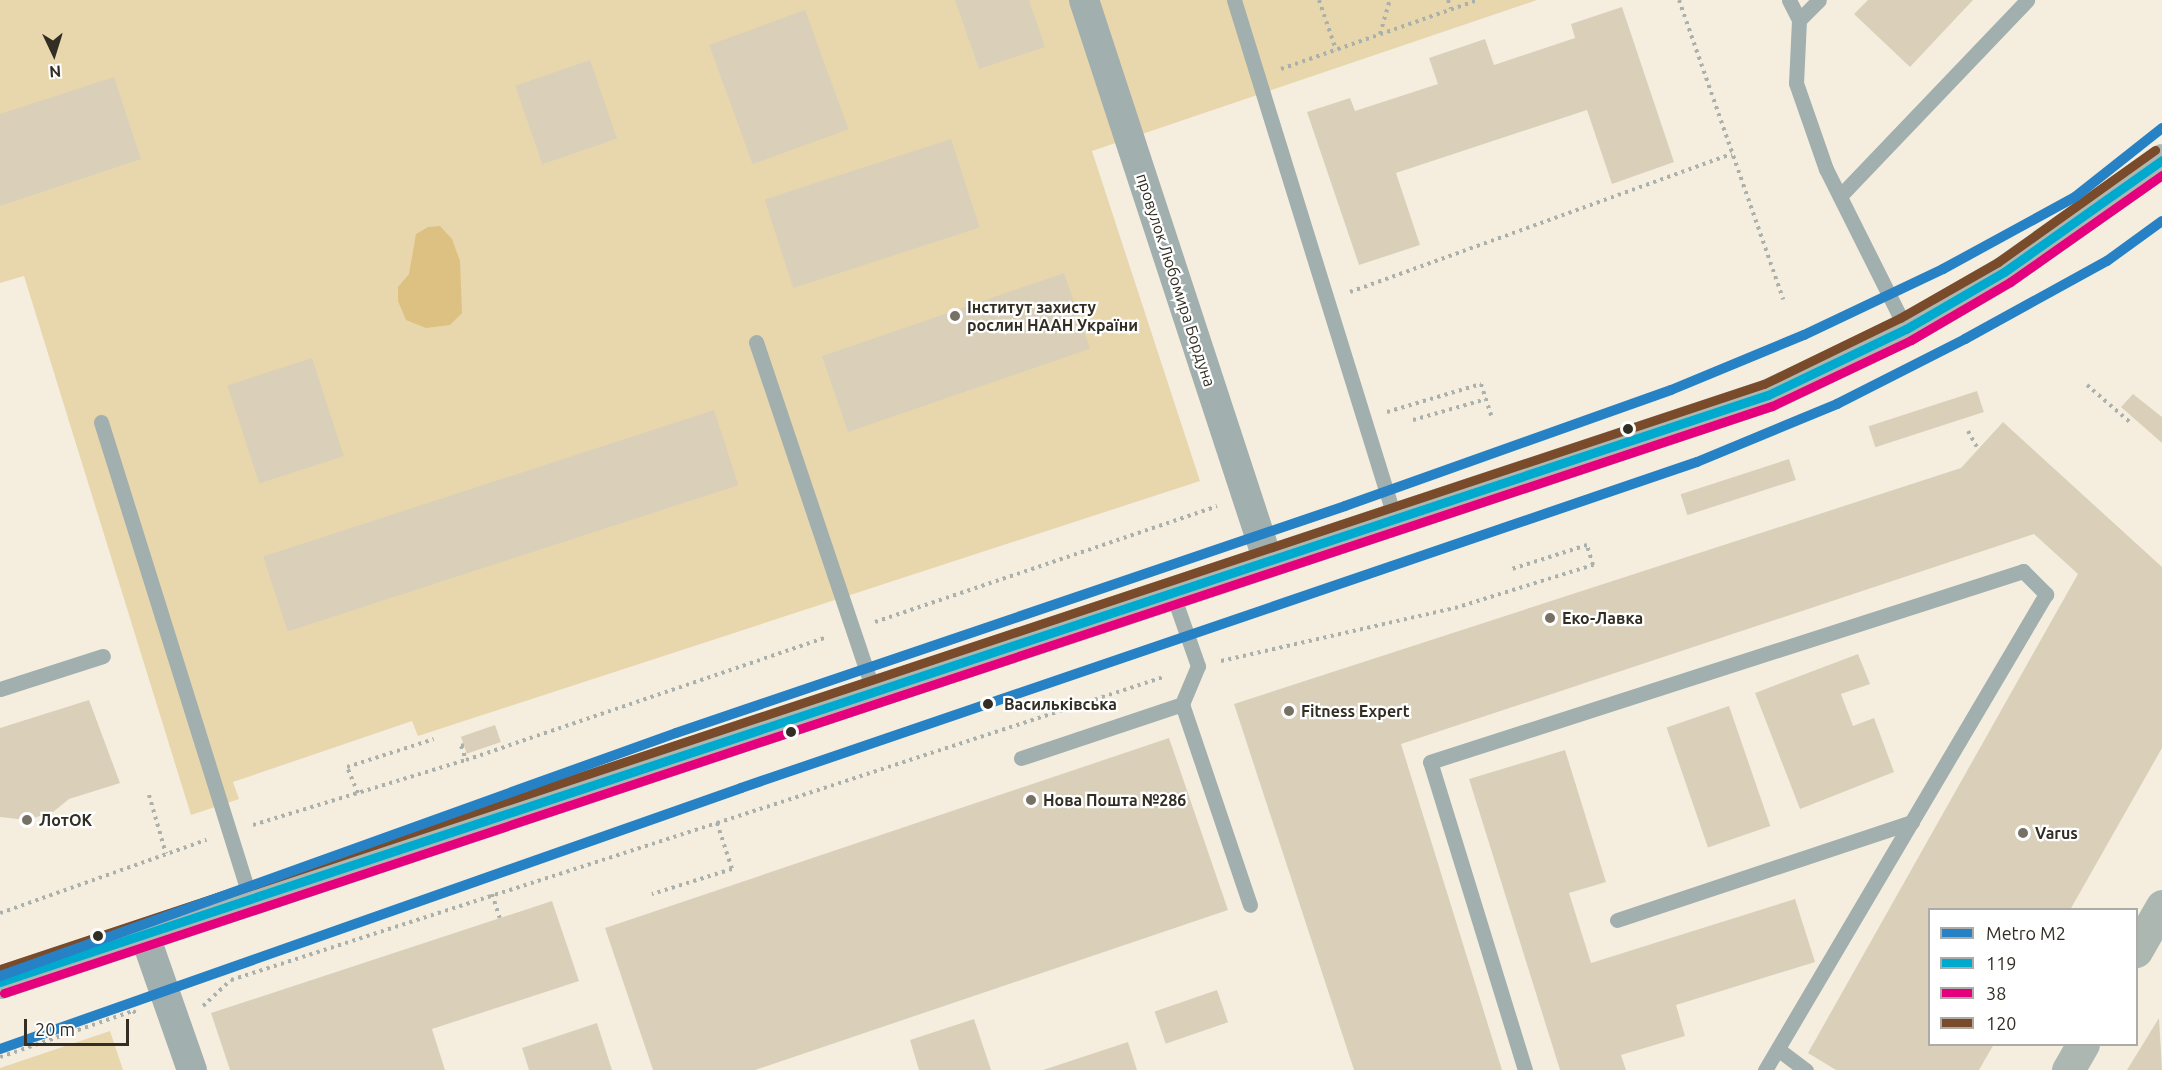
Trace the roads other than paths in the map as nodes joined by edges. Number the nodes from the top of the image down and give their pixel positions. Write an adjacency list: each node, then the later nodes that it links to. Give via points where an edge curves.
1 (1084, 0): 13 (street, провулок Любомира Бордуна)
2 (1234, 0): 12 (lane)
3 (1790, 0): 6 (lane)
4 (1819, 0): 6 (lane)
5 (2027, 0): 8 (lane)
6 (1799, 20): 8 (lane, via 1796,83 1826,169)
7 (2160, 166): 9 (main road, via 2004,272)
8 (1840, 196): 9 (lane)
9 (1906, 329): 12 (main road, via 1768,395)
10 (756, 342): 17 (lane)
11 (100, 422): 21 (lane)
12 (1395, 519): 13 (main road)
13 (1268, 561): 14 (main road)
14 (1172, 592): 17 (main road); 18 (lane, via 1198,666)
15 (103, 656): 16 (lane)
16 (0, 688)
17 (873, 693): 21 (main road)
18 (1182, 704): 19 (lane); 22 (lane)
19 (1021, 758)
20 (1912, 822): 24 (lane); 29 (lane); 31 (lane, via 2046,594 2023,571 1430,762)
21 (251, 901): 25 (main road)
22 (1251, 905)
23 (2162, 906): 26 (main road)
24 (1617, 920)
25 (145, 936): 27 (main road); 30 (street)
26 (2138, 948)
27 (0, 982)
28 (2082, 1046): 34 (main road)
29 (1779, 1050): 32 (lane); 33 (lane)
30 (192, 1070)
31 (1525, 1070)
32 (1766, 1070)
33 (1806, 1070)
34 (2068, 1070)

